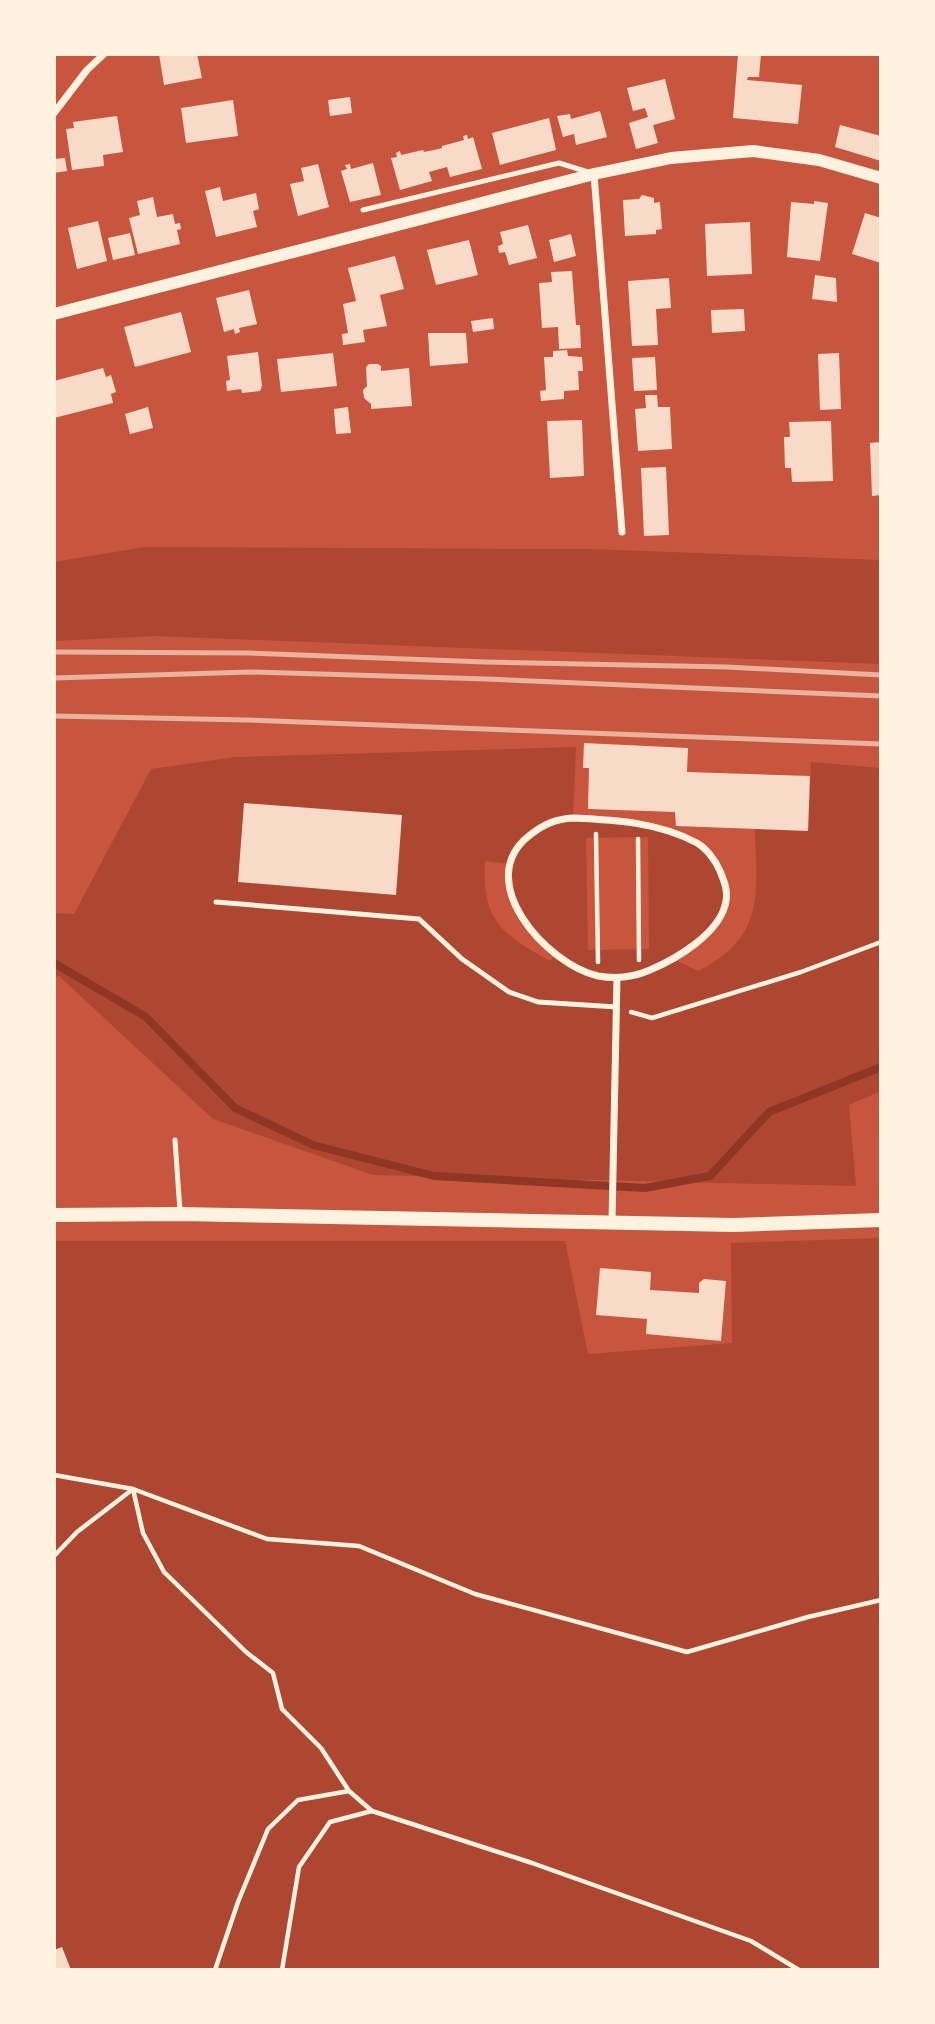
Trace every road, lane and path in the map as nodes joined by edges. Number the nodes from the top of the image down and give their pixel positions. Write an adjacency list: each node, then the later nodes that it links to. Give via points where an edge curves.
1 (102, 55): 2 (street)
2 (54, 113)
3 (594, 174): 4 (street, via 671,158 753,150 819,160); 5 (lane, via 559,163); 6 (street); 7 (street)
4 (881, 178)
5 (363, 210)
6 (54, 314)
7 (622, 532)
8 (596, 819): 9 (street); 13 (path); 14 (street, via 555,819 519,844 509,864 509,889 518,912 556,953 598,976)
9 (637, 822): 12 (path); 14 (street, via 699,844 717,863 726,884 726,902 719,919 675,959 639,975)
10 (216, 902): 15 (lane, via 419,919 462,959 509,992 538,1002)
11 (881, 943): 15 (path, via 652,1018)
12 (639, 949)
13 (598, 950)
14 (617, 978): 15 (street)
15 (617, 1007): 20 (street)
16 (175, 1140): 17 (lane)
17 (180, 1214): 18 (main road); 20 (main road)
18 (54, 1215)
19 (881, 1220): 20 (main road)
20 (612, 1223)
21 (54, 1475): 22 (path)
22 (134, 1489): 23 (path, via 77,1532); 24 (path, via 267,1539 359,1546 475,1594 687,1652); 25 (path, via 143,1533 164,1572 273,1673 282,1709 321,1748)
23 (54, 1556)
24 (881, 1600)
25 (349, 1791): 26 (path); 27 (path, via 298,1800 268,1829)
26 (372, 1811): 28 (path, via 330,1822 299,1867); 29 (path, via 751,1941)
27 (215, 1970)
28 (282, 1970)
29 (799, 1970)

